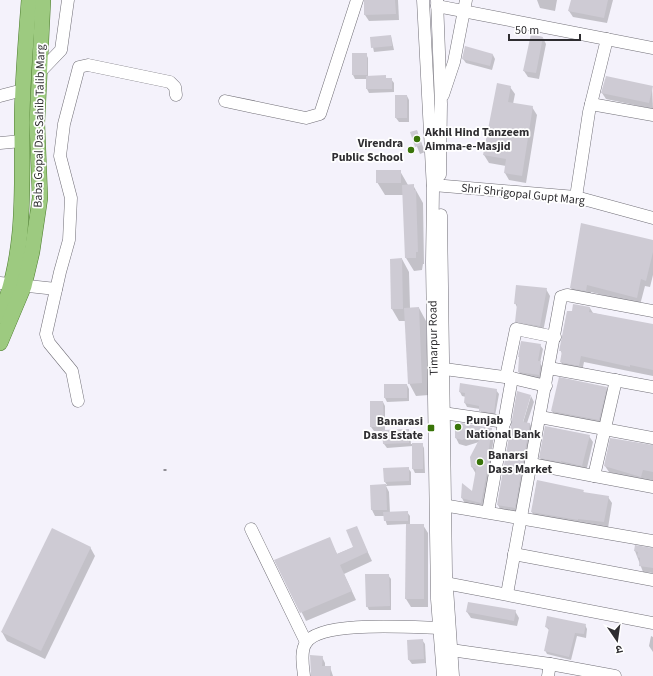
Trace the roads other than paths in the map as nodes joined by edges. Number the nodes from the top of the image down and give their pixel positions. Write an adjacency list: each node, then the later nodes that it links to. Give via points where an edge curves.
1 (29, 0): 11 (main road, Baba Gopal Das Sahib Talib Marg)
2 (43, 0): 10 (main road, Baba Gopal Das Sahib Talib Marg)
3 (68, 0): 10 (street, via 61,50)
4 (358, 0): 14 (street, via 320,114 306,118)
5 (423, 0): 15 (street, Timarpur Road)
6 (437, 3): 7 (street); 15 (street, Timarpur Road)
7 (465, 5): 8 (street); 15 (street, via 454,62)
8 (607, 39): 9 (street); 16 (street)
9 (653, 48)
10 (38, 74): 23 (main road, Baba Gopal Das Sahib Talib Marg, via 40,198 32,252)
11 (23, 90): 13 (street); 18 (main road, Baba Gopal Das Sahib Talib Marg)
12 (176, 95): 24 (street, via 175,87 170,82 88,65 79,67 64,124 60,156 71,198 69,240)
13 (0, 96)
14 (225, 101)
15 (435, 104): 20 (street, Timarpur Road)
16 (591, 104): 17 (street); 21 (street)
17 (653, 115)
18 (22, 141): 19 (street); 23 (main road, Baba Gopal Das Sahib Talib Marg, via 22,208)
19 (0, 143)
20 (436, 186): 21 (street, Shri Shrigopal Gupt Marg); 30 (street, Timarpur Road)
21 (576, 197): 22 (street, Shri Shrigopal Gupt Marg)
22 (653, 218)
23 (12, 285): 24 (street); 26 (main road, Baba Gopal Das Sahib Talib Marg); 28 (main road, Baba Gopal Das Sahib Talib Marg)
24 (56, 289): 35 (street, via 46,339 72,371)
25 (653, 311): 27 (street, via 563,295)
26 (0, 316)
27 (555, 337): 29 (street); 31 (street, via 516,329)
28 (0, 343)
29 (549, 368): 32 (street); 33 (street)
30 (439, 369): 31 (street); 36 (street, Timarpur Road)
31 (509, 378): 33 (street); 38 (street)
32 (616, 380): 34 (street); 39 (street)
33 (546, 386): 37 (street)
34 (653, 386)
35 (78, 401)
36 (439, 412): 38 (street); 44 (street, Timarpur Road)
37 (540, 417): 39 (street); 41 (street)
38 (504, 422): 45 (street)
39 (604, 429): 40 (street); 42 (street)
40 (653, 438)
41 (531, 464): 42 (street); 46 (street)
42 (594, 476): 43 (street)
43 (653, 487)
44 (440, 505): 45 (street); 51 (street, Timarpur Road)
45 (488, 512): 46 (street)
46 (521, 518): 48 (street); 49 (street)
47 (251, 529): 55 (street)
48 (653, 541)
49 (514, 554): 50 (street); 52 (street)
50 (653, 580)
51 (442, 582): 52 (street); 54 (street, Timarpur Road)
52 (507, 594): 53 (street)
53 (653, 623)
54 (444, 628): 55 (street, via 350,628 319,632); 56 (street, Timarpur Road)
55 (306, 642): 58 (street, via 303,648)
56 (445, 649): 57 (street); 59 (street, Timarpur Road); 60 (street, Timarpur Road)
57 (550, 664): 61 (street); 62 (street)
58 (304, 676)
59 (443, 676)
60 (453, 676)
61 (548, 676)
62 (614, 676)

